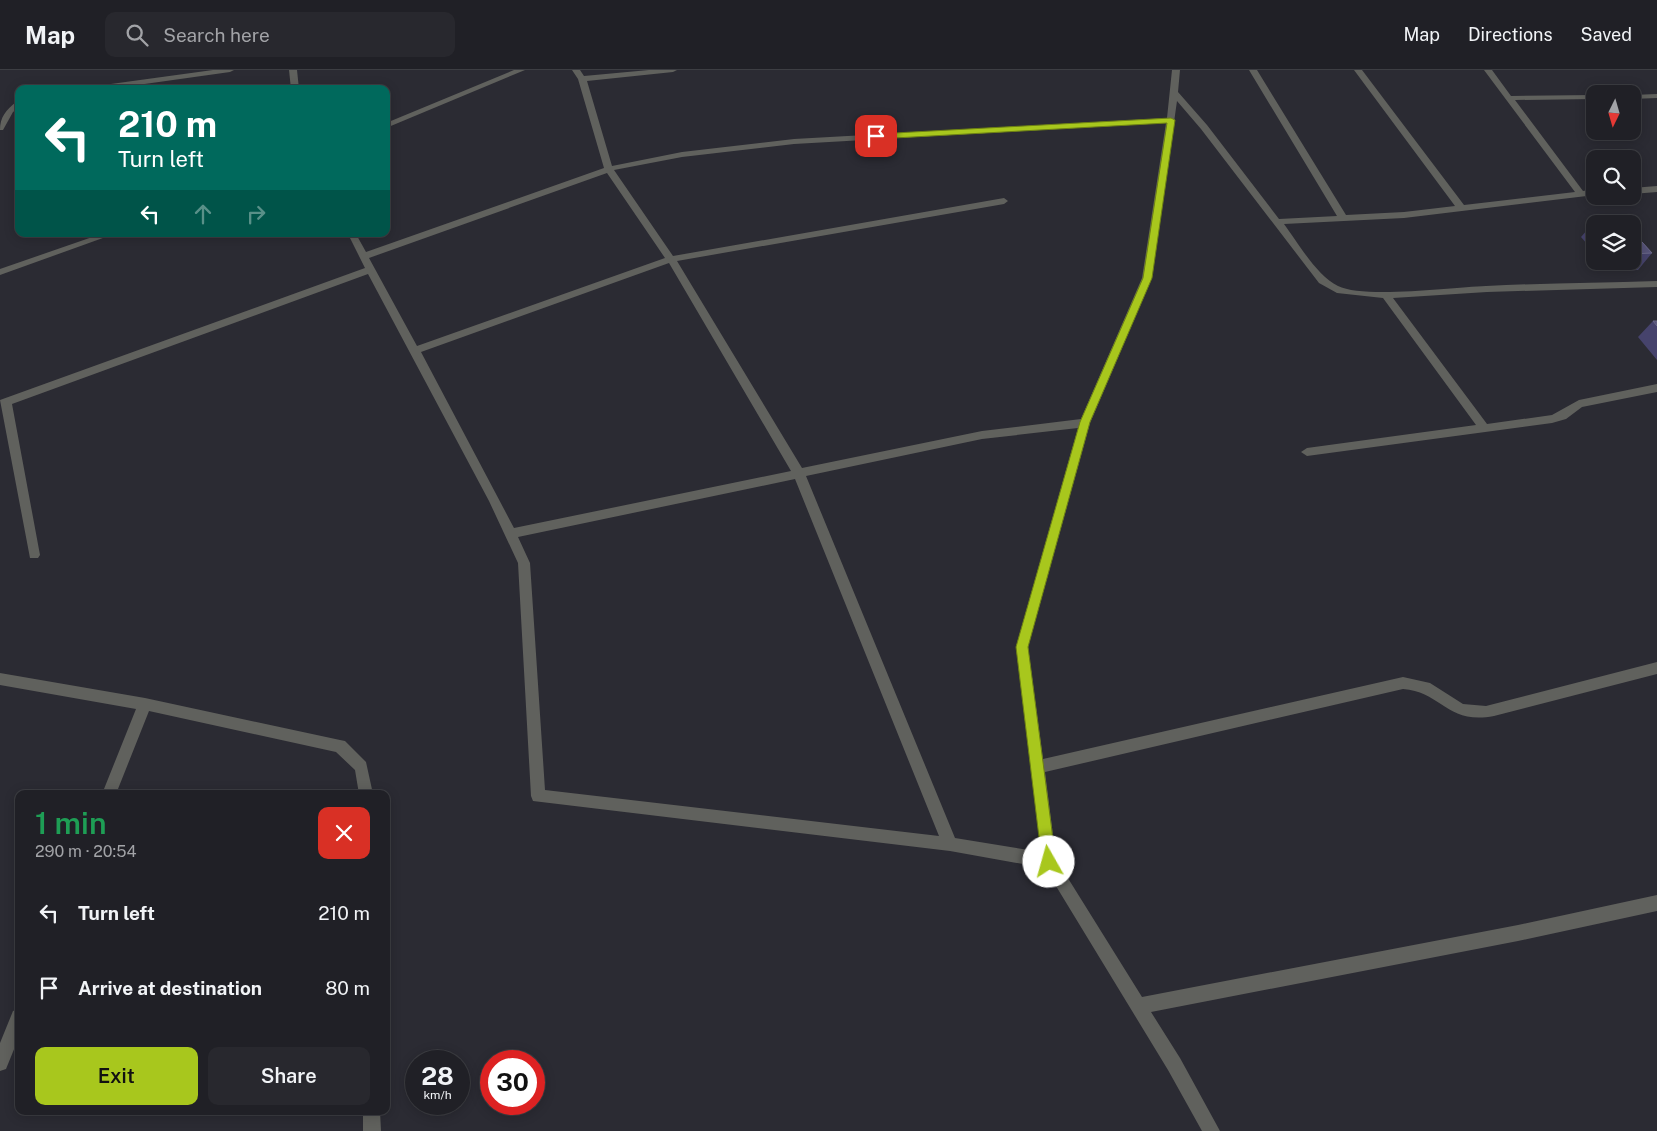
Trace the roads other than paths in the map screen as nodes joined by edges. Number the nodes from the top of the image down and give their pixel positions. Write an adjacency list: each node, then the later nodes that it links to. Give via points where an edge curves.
1 (230, 70): 11 (street)
2 (293, 70): 12 (street)
3 (521, 70): 20 (street)
4 (576, 70): 10 (street)
5 (673, 70): 10 (street)
6 (1176, 70): 13 (street)
7 (1253, 70): 29 (street)
8 (1358, 70): 28 (street)
9 (1488, 70): 17 (street)
10 (582, 79): 22 (street)
11 (119, 85)
12 (295, 85)
13 (1173, 91): 19 (street); 30 (street)
14 (1657, 96): 16 (street)
15 (1586, 97): 17 (street)
16 (1641, 97)
17 (1510, 98): 25 (street)
18 (15, 107): 21 (street)
19 (1171, 120): 22 (street, via 836,138 710,150); 42 (street, via 1147,278)
20 (390, 124)
21 (0, 128)
22 (609, 169): 33 (street); 34 (street)
23 (1657, 189): 24 (street)
24 (1641, 190)
25 (1580, 193): 26 (street); 28 (street)
26 (1586, 193)
27 (1004, 200): 34 (street)
28 (1462, 209): 29 (street)
29 (1343, 218): 30 (street)
30 (1277, 222): 38 (street, via 1322,281 1337,290)
31 (100, 237): 36 (street)
32 (354, 237): 33 (street)
33 (365, 256): 35 (street)
34 (671, 259): 39 (street); 45 (street)
35 (372, 268): 39 (street); 41 (street)
36 (0, 272)
37 (1657, 284): 38 (street)
38 (1386, 295): 43 (street)
39 (414, 350): 46 (street)
40 (1657, 388): 43 (street, via 1579,404 1552,419)
41 (3, 402): 47 (street)
42 (1085, 422): 45 (street, via 982,435); 51 (street, via 1022,647)
43 (1484, 428): 44 (street)
44 (1307, 452)
45 (799, 474): 46 (street); 54 (street)
46 (510, 534): 54 (street, via 524,563 538,796)
47 (34, 555)
48 (1657, 668): 51 (street, via 1498,710 1472,713 1452,706 1439,694 1419,684 1403,683)
49 (0, 679): 50 (street)
50 (145, 704): 52 (street); 53 (street, via 340,746 361,767)
51 (1038, 767): 55 (street)
52 (111, 790)
53 (365, 790)
54 (950, 844): 55 (street)
55 (1049, 862): 57 (street)
56 (1657, 903): 57 (street)
57 (1138, 1006): 62 (street)
58 (15, 1027): 59 (street)
59 (0, 1063)
60 (371, 1115): 61 (street)
61 (372, 1131)
62 (1212, 1131)

